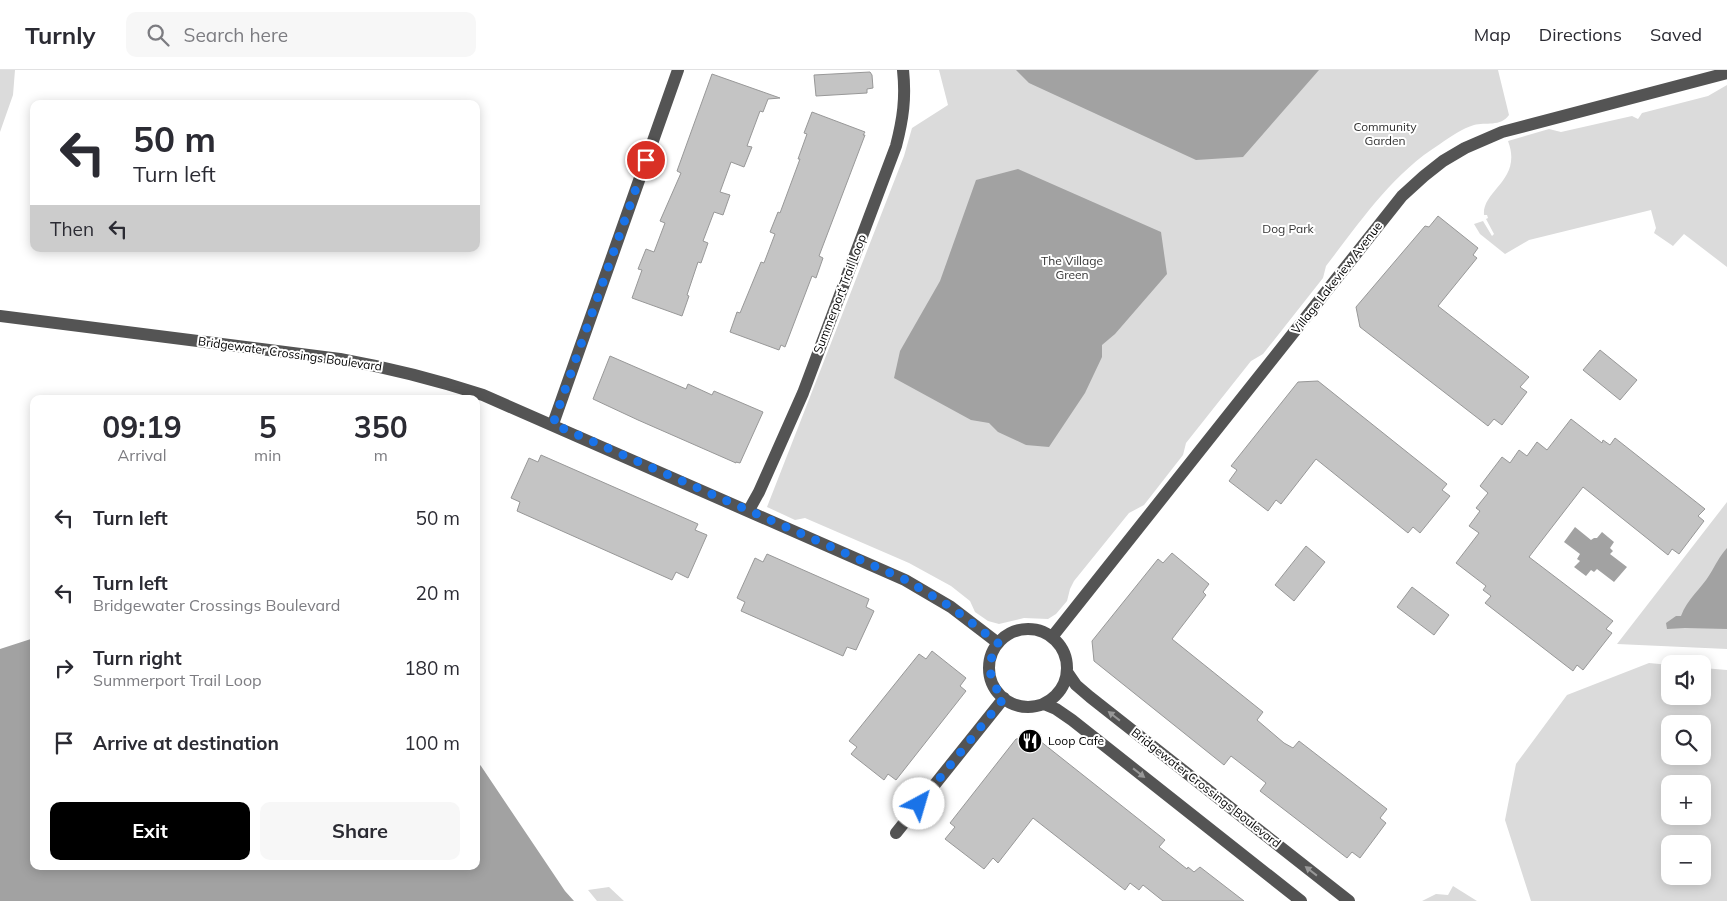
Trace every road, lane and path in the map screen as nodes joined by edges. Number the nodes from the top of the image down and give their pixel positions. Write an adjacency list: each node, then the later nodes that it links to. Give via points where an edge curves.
1 (678, 70): 5 (street)
2 (903, 70): 6 (street, Summerport Trail Loop, via 903,118 896,146 803,393)
3 (1727, 74): 7 (street, Village Lakeview Avenue, via 1502,132 1465,148 1424,176 1402,196)
4 (0, 316): 5 (street, Bridgewater Crossings Boulevard, via 340,358 393,368 483,394)
5 (553, 424): 6 (street, Bridgewater Crossings Boulevard)
6 (749, 510): 8 (street, Bridgewater Crossings Boulevard, via 906,580 951,607)
7 (1052, 637): 8 (street, via 1034,629 1024,629 1005,636); 9 (street, via 1064,652)
8 (998, 643): 10 (street, via 992,652 989,672)
9 (1067, 672): 11 (street, via 1060,691); 14 (street, Bridgewater Crossings Boulevard, one-way to 9, via 1090,697)
10 (1004, 698): 11 (street, via 1023,706); 12 (street)
11 (1044, 704): 13 (street, one-way to 13, via 1072,720)
12 (896, 833)
13 (1300, 901)
14 (1349, 901)

